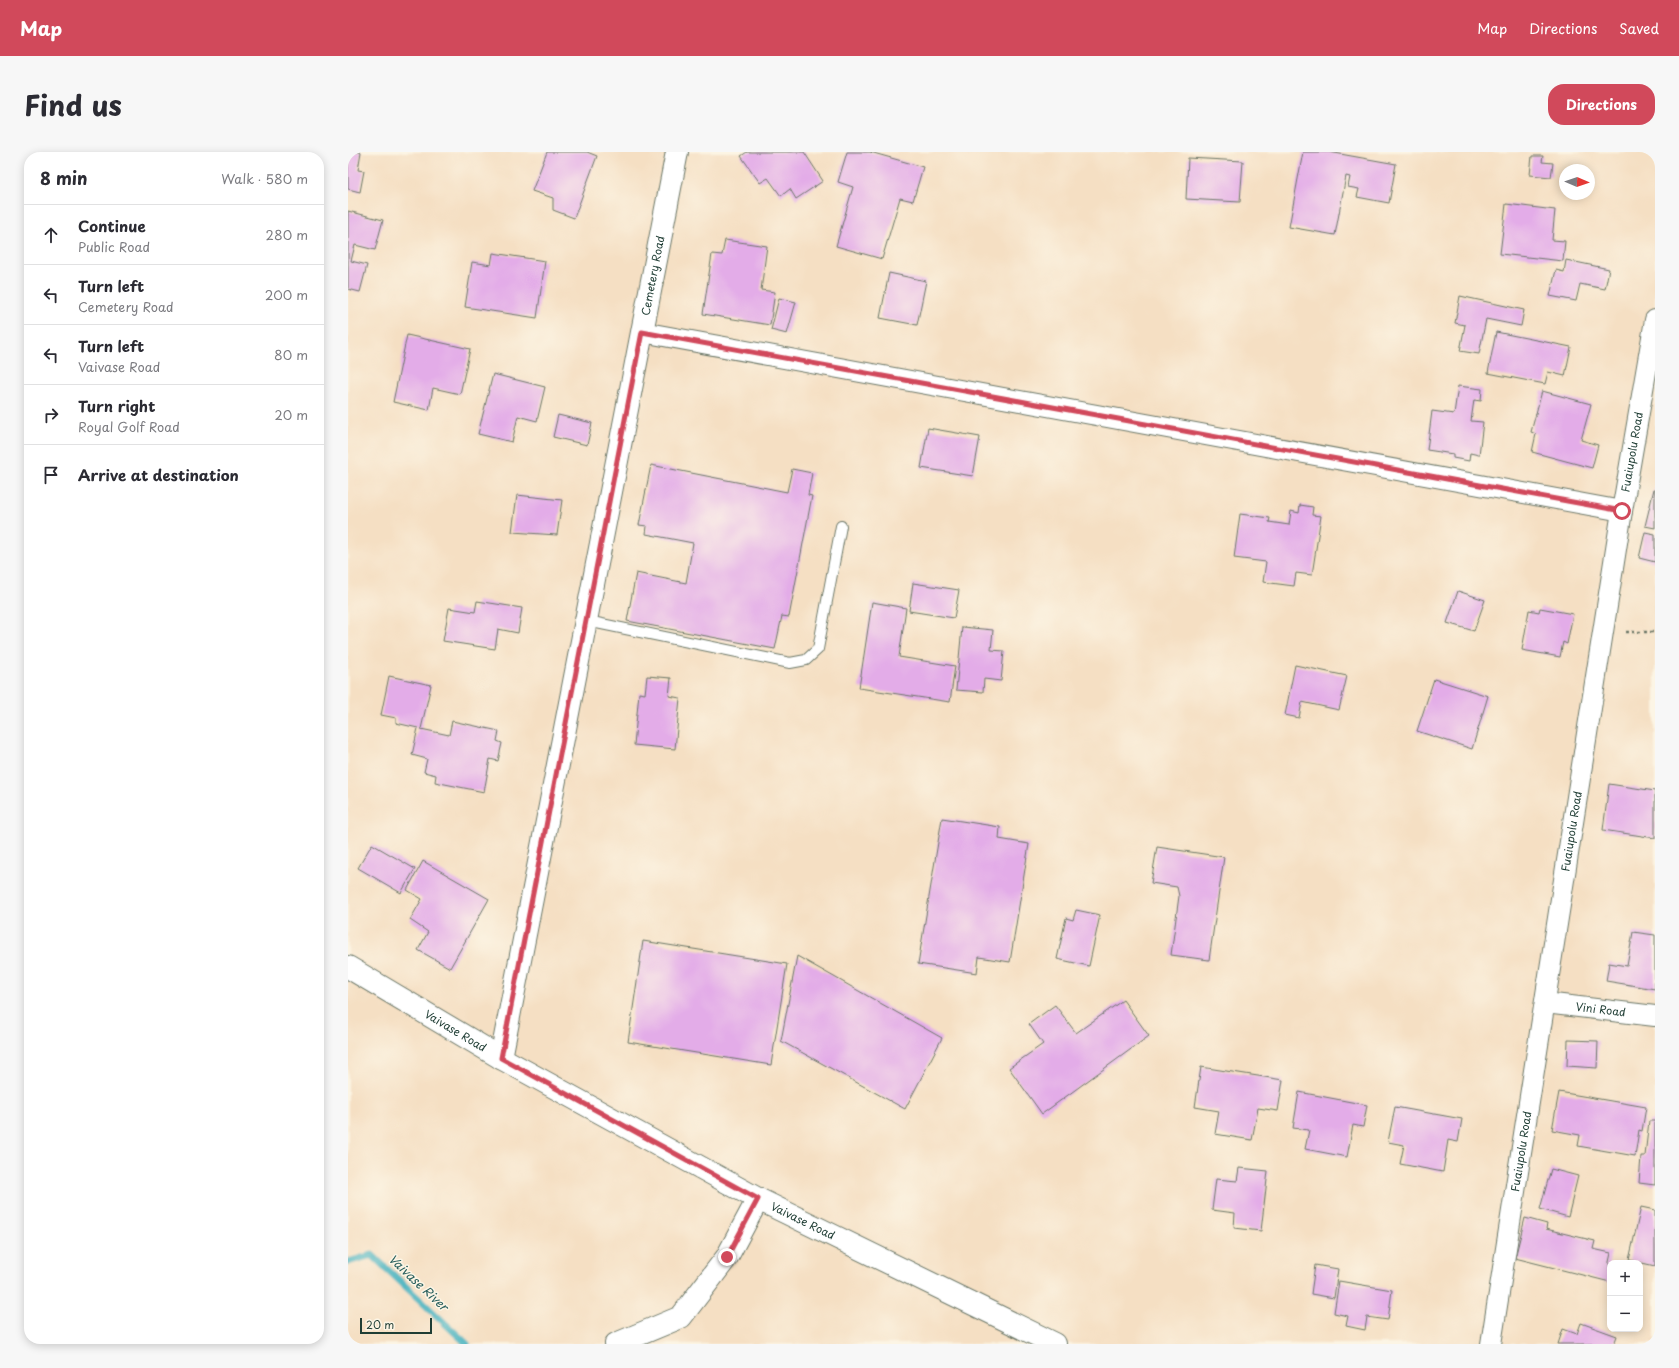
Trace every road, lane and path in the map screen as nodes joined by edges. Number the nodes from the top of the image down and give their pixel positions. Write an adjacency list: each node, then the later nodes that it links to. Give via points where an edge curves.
1 (677, 152): 3 (main road, Cemetery Road)
2 (1655, 320): 4 (street, Fuaiupolu Road)
3 (642, 332): 4 (street); 6 (main road, Cemetery Road)
4 (1622, 511): 7 (street, Fuaiupolu Road)
5 (841, 526): 6 (lane, via 818,649 806,660 790,663)
6 (587, 621): 12 (main road, Cemetery Road)
7 (1603, 632): 8 (path); 10 (street, Fuaiupolu Road)
8 (1655, 632)
9 (348, 967): 12 (main road, Vaivase Road)
10 (1545, 1003): 11 (street, Vini Road); 16 (street, Fuaiupolu Road)
11 (1655, 1016)
12 (501, 1058): 13 (main road, Vaivase Road)
13 (758, 1199): 14 (main road, via 727,1257 681,1317); 15 (main road, Vaivase Road)
14 (616, 1344)
15 (1055, 1344)
16 (1491, 1344)

